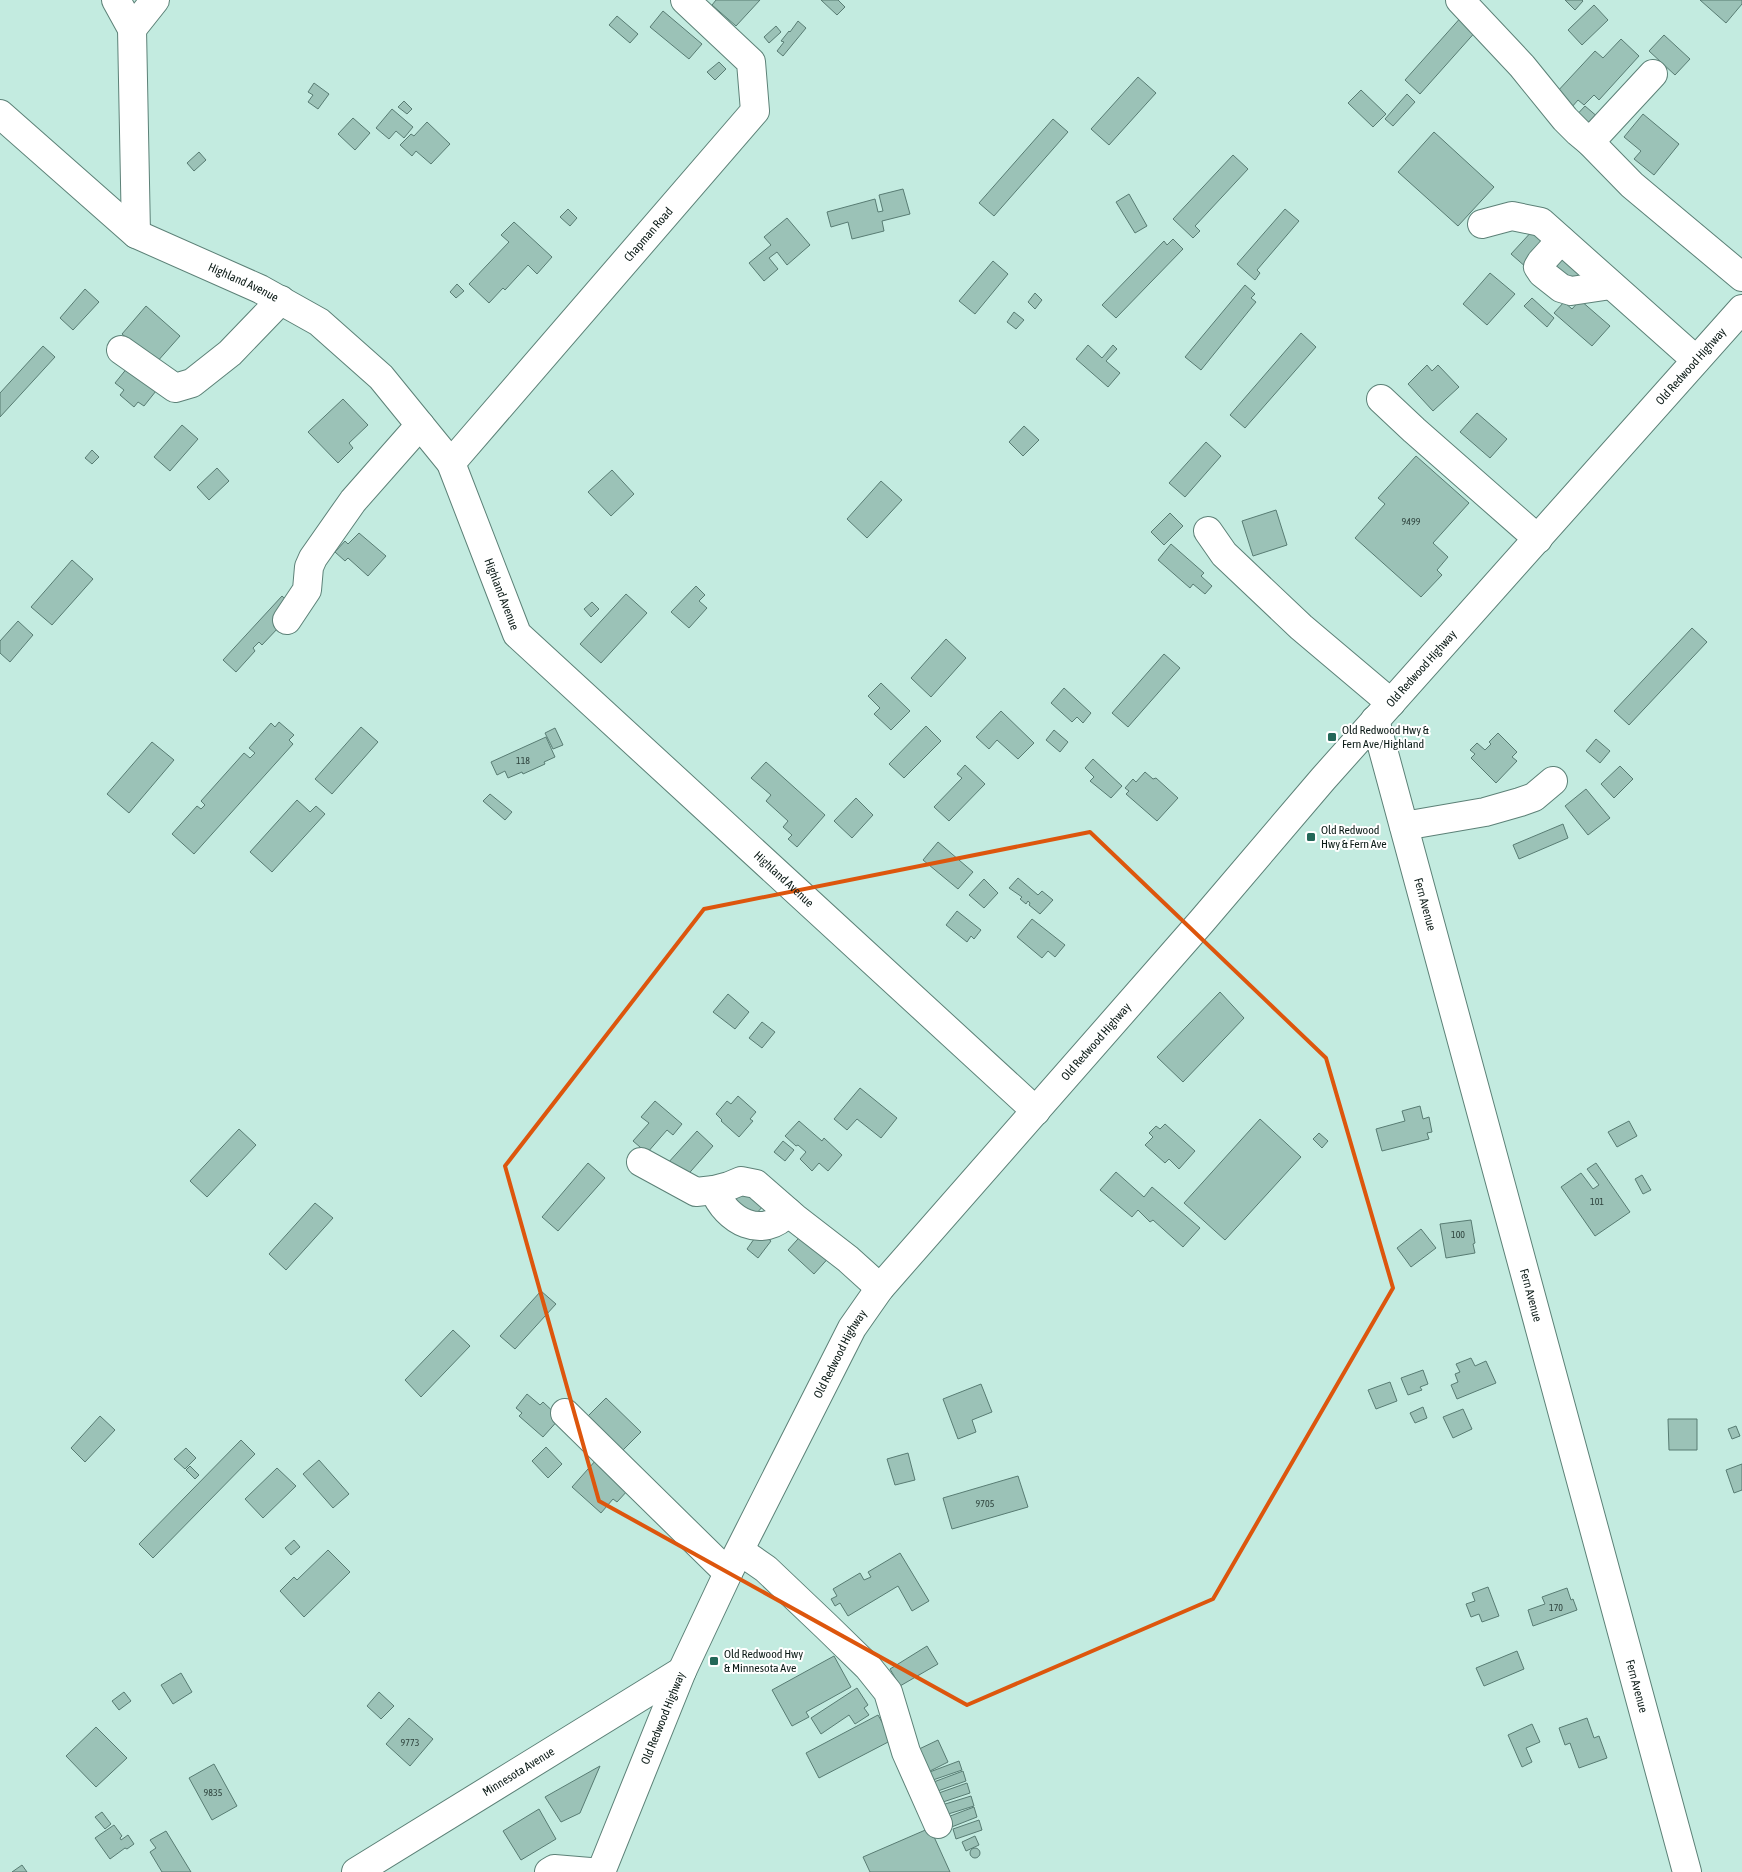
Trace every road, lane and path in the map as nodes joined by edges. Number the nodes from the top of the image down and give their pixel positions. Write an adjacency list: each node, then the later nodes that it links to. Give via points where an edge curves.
1 (116, 0): 5 (street)
2 (154, 0): 5 (street)
3 (685, 0): 20 (street, Chapman Road, via 751,62 755,111)
4 (1460, 0): 8 (street, via 1522,66 1565,119)
5 (132, 29): 10 (street)
6 (1652, 74): 8 (street)
7 (0, 114): 10 (street, Highland Avenue)
8 (1590, 142): 12 (street, via 1632,185)
9 (1482, 224): 11 (street, via 1512,216 1529,219 1541,222)
10 (136, 234): 14 (street, Highland Avenue)
11 (1561, 240): 13 (street); 13 (street, via 1538,267 1542,273 1561,288 1571,291)
12 (1742, 277)
13 (1611, 284): 17 (street)
14 (281, 300): 16 (street, via 230,353 192,383 175,388); 19 (street, Highland Avenue, via 319,322 381,376)
15 (1742, 309): 17 (street, Old Redwood Highway)
16 (121, 350)
17 (1696, 360): 22 (street, Old Redwood Highway)
18 (1382, 399): 22 (street)
19 (420, 425): 20 (street, Highland Avenue); 23 (street, via 354,501 313,558 307,590)
20 (451, 463): 27 (street, Highland Avenue, via 517,634)
21 (1208, 531): 24 (street, via 1224,554)
22 (1538, 539): 24 (street, Old Redwood Highway)
23 (287, 620)
24 (1383, 712): 26 (street, Fern Avenue); 27 (street, Old Redwood Highway)
25 (1553, 781): 26 (street, via 1534,797 1520,802 1485,812)
26 (1404, 826): 40 (street, Fern Avenue)
27 (1036, 1111): 31 (street, Old Redwood Highway)
28 (641, 1162): 29 (street, via 696,1192)
29 (714, 1190): 30 (street, via 741,1181 756,1184); 30 (street, via 726,1210 743,1224 772,1225)
30 (788, 1212): 31 (street)
31 (880, 1288): 33 (street, Old Redwood Highway, via 852,1328)
32 (565, 1413): 33 (street)
33 (734, 1562): 34 (street, Old Redwood Highway); 35 (street, via 766,1569 868,1667 888,1692 906,1752)
34 (682, 1671): 36 (street, Minnesota Avenue); 39 (street, Old Redwood Highway)
35 (938, 1824)
36 (356, 1872)
37 (549, 1872): 38 (street, via 554,1868)
38 (590, 1872)
39 (601, 1872)
40 (1687, 1872)

